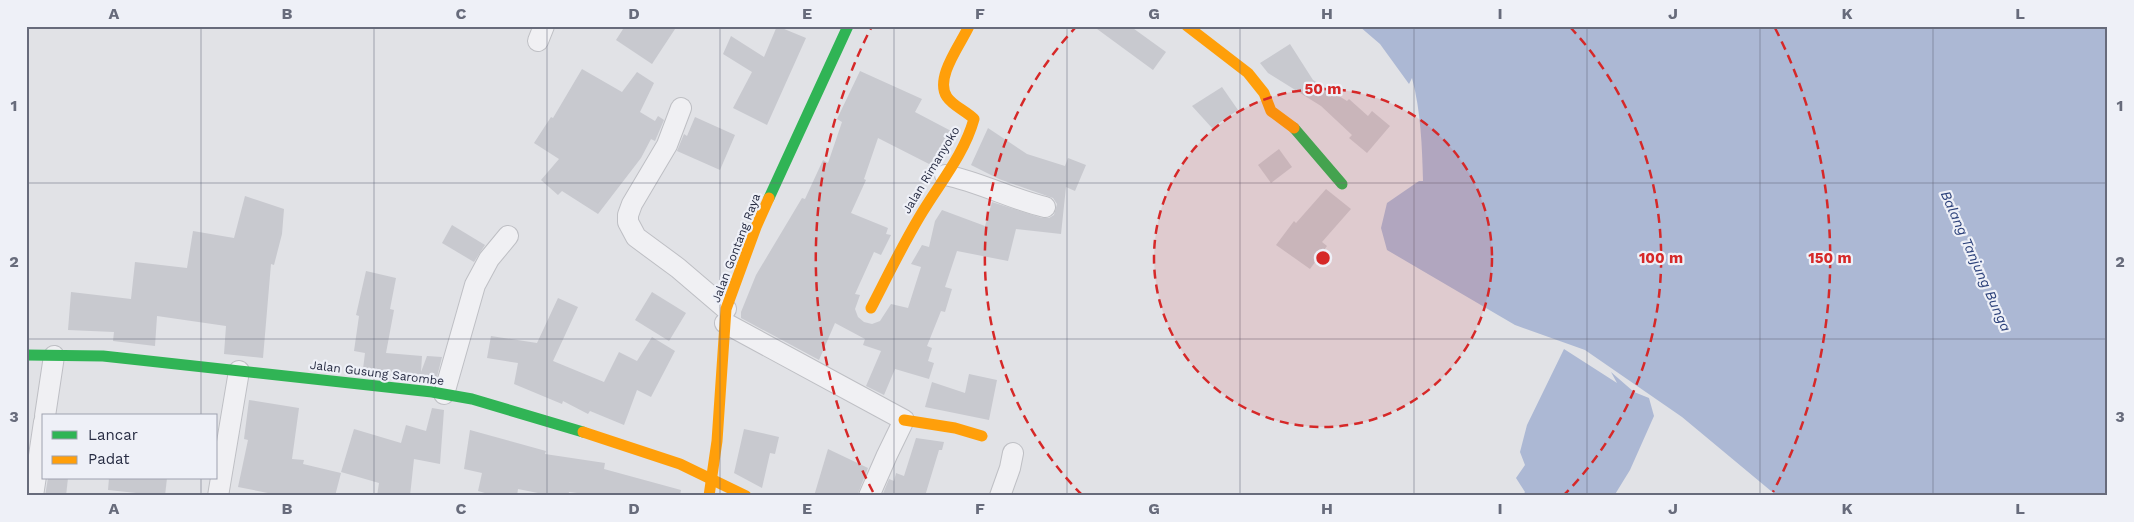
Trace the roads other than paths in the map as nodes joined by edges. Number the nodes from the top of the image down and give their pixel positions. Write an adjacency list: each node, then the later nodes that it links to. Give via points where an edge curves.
1 (848, 26): 10 (street, Jalan Gontang Raya, via 756,227)
2 (969, 26): 5 (street, Jalan Rimanyoko, via 943,76 942,87 946,96 974,119)
3 (1187, 26): 6 (street, via 1248,73 1264,93 1271,111 1297,130)
4 (682, 108): 10 (street, via 667,145 632,204 628,222 636,237 678,268)
5 (945, 175): 7 (street, via 967,179); 9 (street, Jalan Rimanyoko, via 918,218)
6 (1342, 184)
7 (1045, 207)
8 (508, 236): 14 (street, via 489,258 475,285)
9 (871, 308)
10 (726, 316): 16 (street); 20 (street, Jalan Gontang Raya)
11 (26, 355): 12 (street, Jalan Gusung Sarombe)
12 (54, 356): 13 (street, Jalan Gusung Sarombe, via 103,356); 15 (street)
13 (239, 372): 14 (street, Jalan Gusung Sarombe); 22 (street)
14 (444, 394): 20 (street, Jalan Gusung Sarombe, via 482,402 619,443)
15 (45, 414)
16 (904, 420): 18 (street); 25 (street)
17 (42, 435): 21 (street)
18 (982, 436)
19 (1012, 453): 26 (street)
20 (712, 478): 23 (street, Jalan Gontang Raya); 24 (street, Jalan Gusung Sarombe)
21 (33, 496)
22 (218, 496)
23 (709, 496)
24 (746, 496)
25 (869, 496)
26 (1000, 496)

